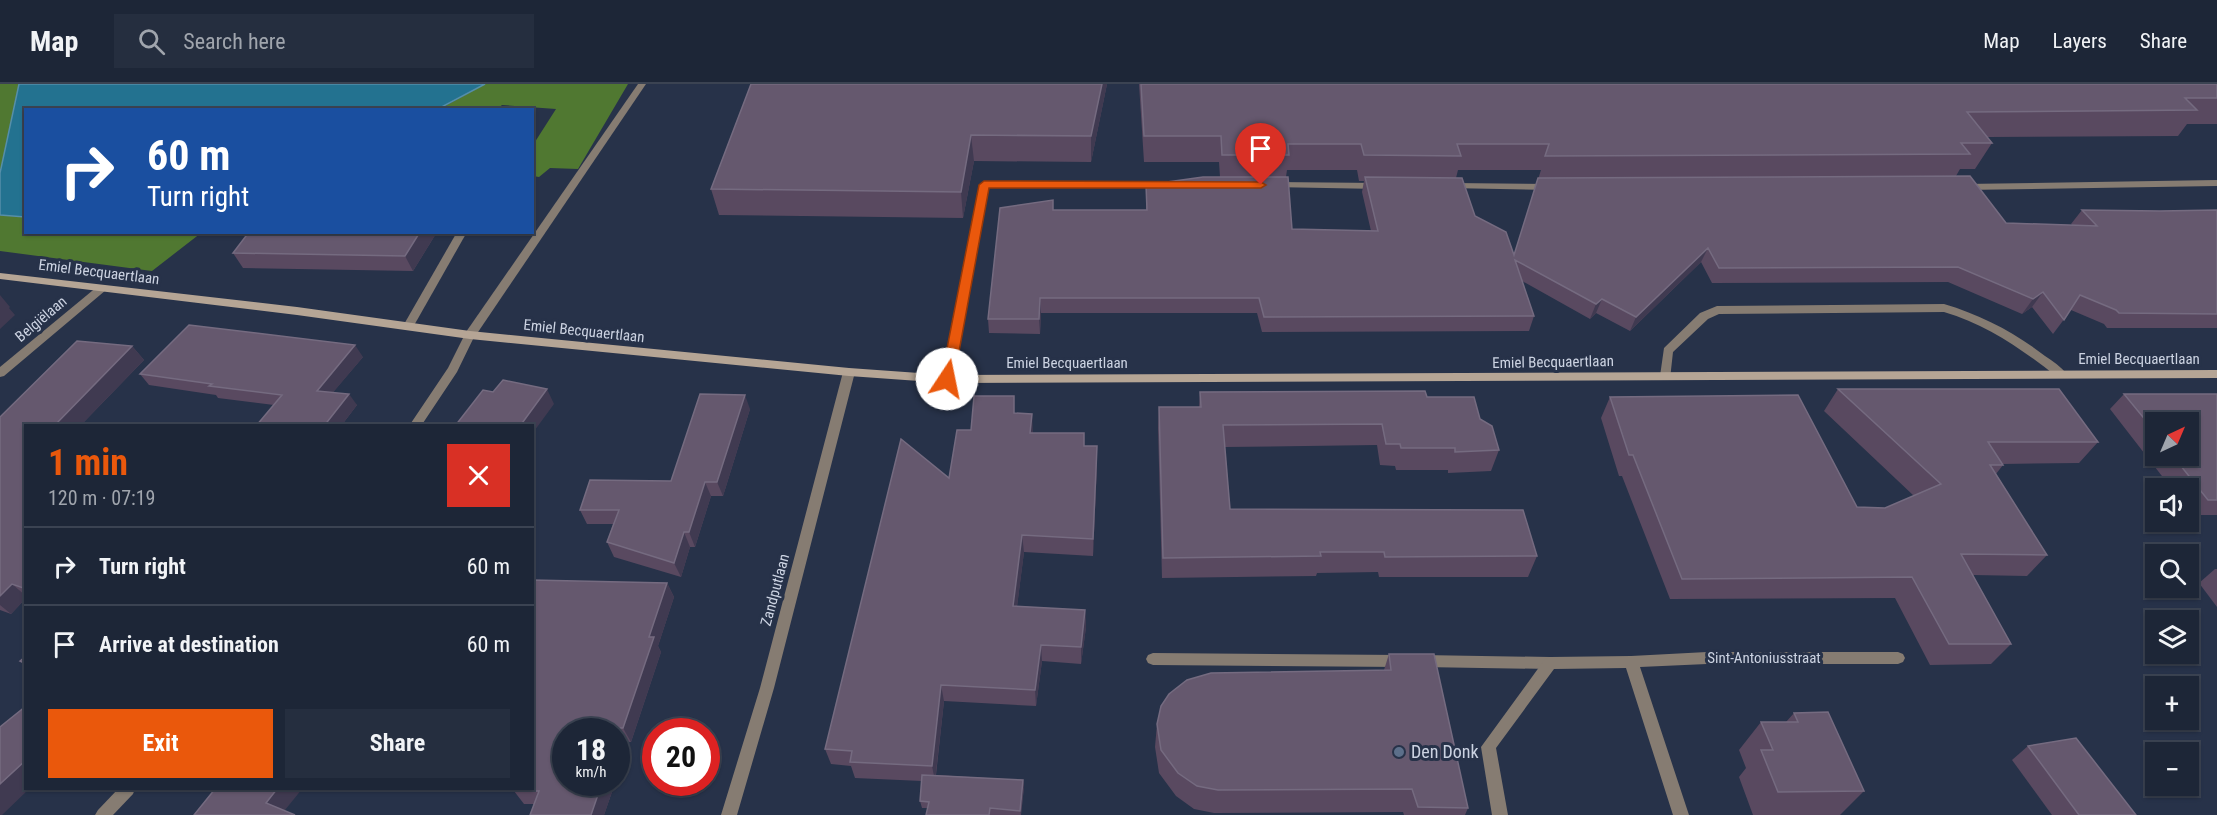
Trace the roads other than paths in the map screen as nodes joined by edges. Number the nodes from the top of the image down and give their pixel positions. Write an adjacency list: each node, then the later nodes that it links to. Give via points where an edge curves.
1 (642, 84): 13 (street)
2 (2217, 183): 8 (street)
3 (1176, 185): 19 (street, via 984,185)
4 (1259, 185): 5 (street)
5 (1390, 186)
6 (1437, 186): 7 (street)
7 (1568, 187)
8 (1956, 187)
9 (461, 234): 12 (street)
10 (0, 276): 11 (street, Emiel Becquaertlaan)
11 (102, 288): 12 (street, Emiel Becquaertlaan); 15 (street, Belgiëlaan)
12 (408, 326): 13 (street, Emiel Becquaertlaan)
13 (470, 335): 14 (street, Emiel Becquaertlaan); 20 (street)
14 (849, 372): 19 (street, Emiel Becquaertlaan); 27 (street, Zandputlaan, via 767,688)
15 (0, 373)
16 (2061, 374): 17 (street, Emiel Becquaertlaan); 18 (street, Emiel Becquaertlaan); 18 (street, Emiel Becquaertlaan, via 2026,346 1968,315 1944,308 1717,310 1704,316 1668,351)
17 (2217, 374)
18 (1666, 376): 19 (street, Emiel Becquaertlaan)
19 (947, 379)
20 (416, 424)
21 (1898, 658): 24 (street, Sint-Antoniusstraat, via 1707,658)
22 (1153, 659): 23 (street, Sint-Antoniusstraat)
23 (1550, 663): 24 (street, Sint-Antoniusstraat); 28 (street, via 1488,747)
24 (1631, 663): 29 (street)
25 (127, 790): 26 (street)
26 (103, 815)
27 (729, 815)
28 (1500, 815)
29 (1681, 815)

